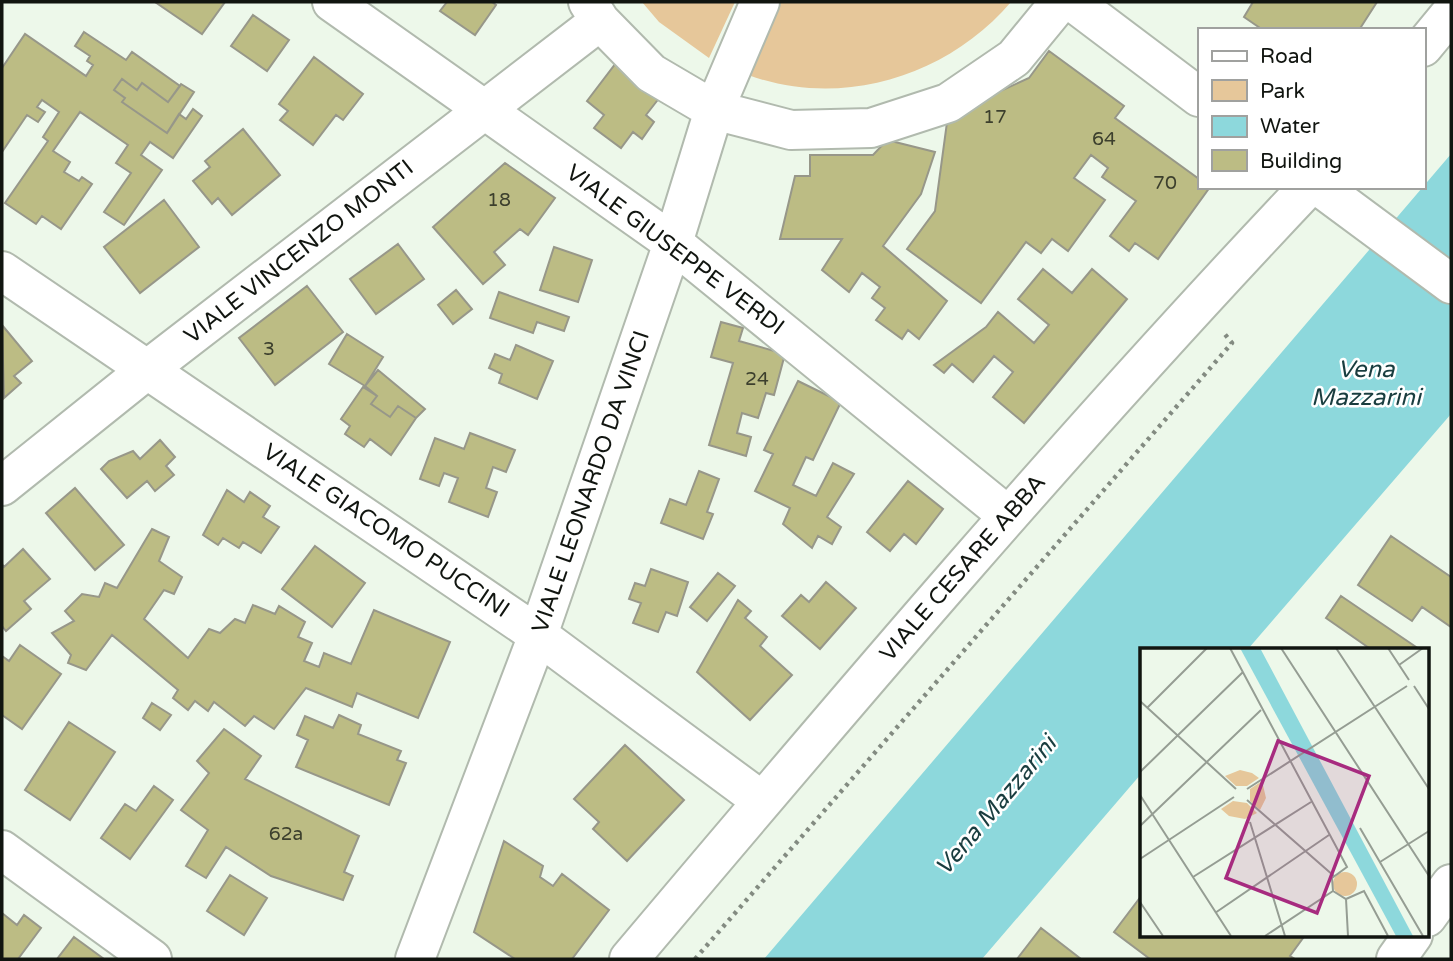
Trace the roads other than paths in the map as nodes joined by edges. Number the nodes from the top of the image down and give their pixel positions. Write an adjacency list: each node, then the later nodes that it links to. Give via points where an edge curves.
1 (331, 2): 9 (street, VIALE GIUSEPPE VERDI)
2 (760, 2): 10 (street, VIALE LEONARDO DA VINCI)
3 (1060, 2): 10 (street, via 1014,58 948,103 871,128 791,130)
4 (1073, 2): 8 (street)
5 (594, 12): 9 (street, VIALE VINCENZO MONTI); 10 (street, via 651,73)
6 (1451, 13): 7 (street)
7 (1425, 45)
8 (1198, 96)
9 (483, 109): 13 (street, VIALE GIUSEPPE VERDI); 16 (street, VIALE VINCENZO MONTI)
10 (714, 110): 13 (street, VIALE LEONARDO DA VINCI)
11 (1306, 189): 18 (street, VIALE CESARE ABBA)
12 (1331, 195): 15 (street)
13 (673, 243): 18 (street, VIALE GIUSEPPE VERDI); 19 (street, VIALE LEONARDO DA VINCI)
14 (2, 271): 16 (street, VIALE GIACOMO PUCCINI)
15 (1451, 284)
16 (148, 369): 17 (street, VIALE VINCENZO MONTI); 19 (street, VIALE GIACOMO PUCCINI)
17 (2, 486)
18 (1007, 514): 20 (street, VIALE CESARE ABBA)
19 (538, 635): 20 (street, VIALE GIACOMO PUCCINI); 26 (street, VIALE LEONARDO DA VINCI)
20 (762, 801): 27 (street, VIALE CESARE ABBA)
21 (2, 850): 25 (street)
22 (1451, 884): 23 (street)
23 (1428, 916)
24 (1412, 936): 28 (street)
25 (152, 959)
26 (415, 959)
27 (629, 959)
28 (1396, 959)

